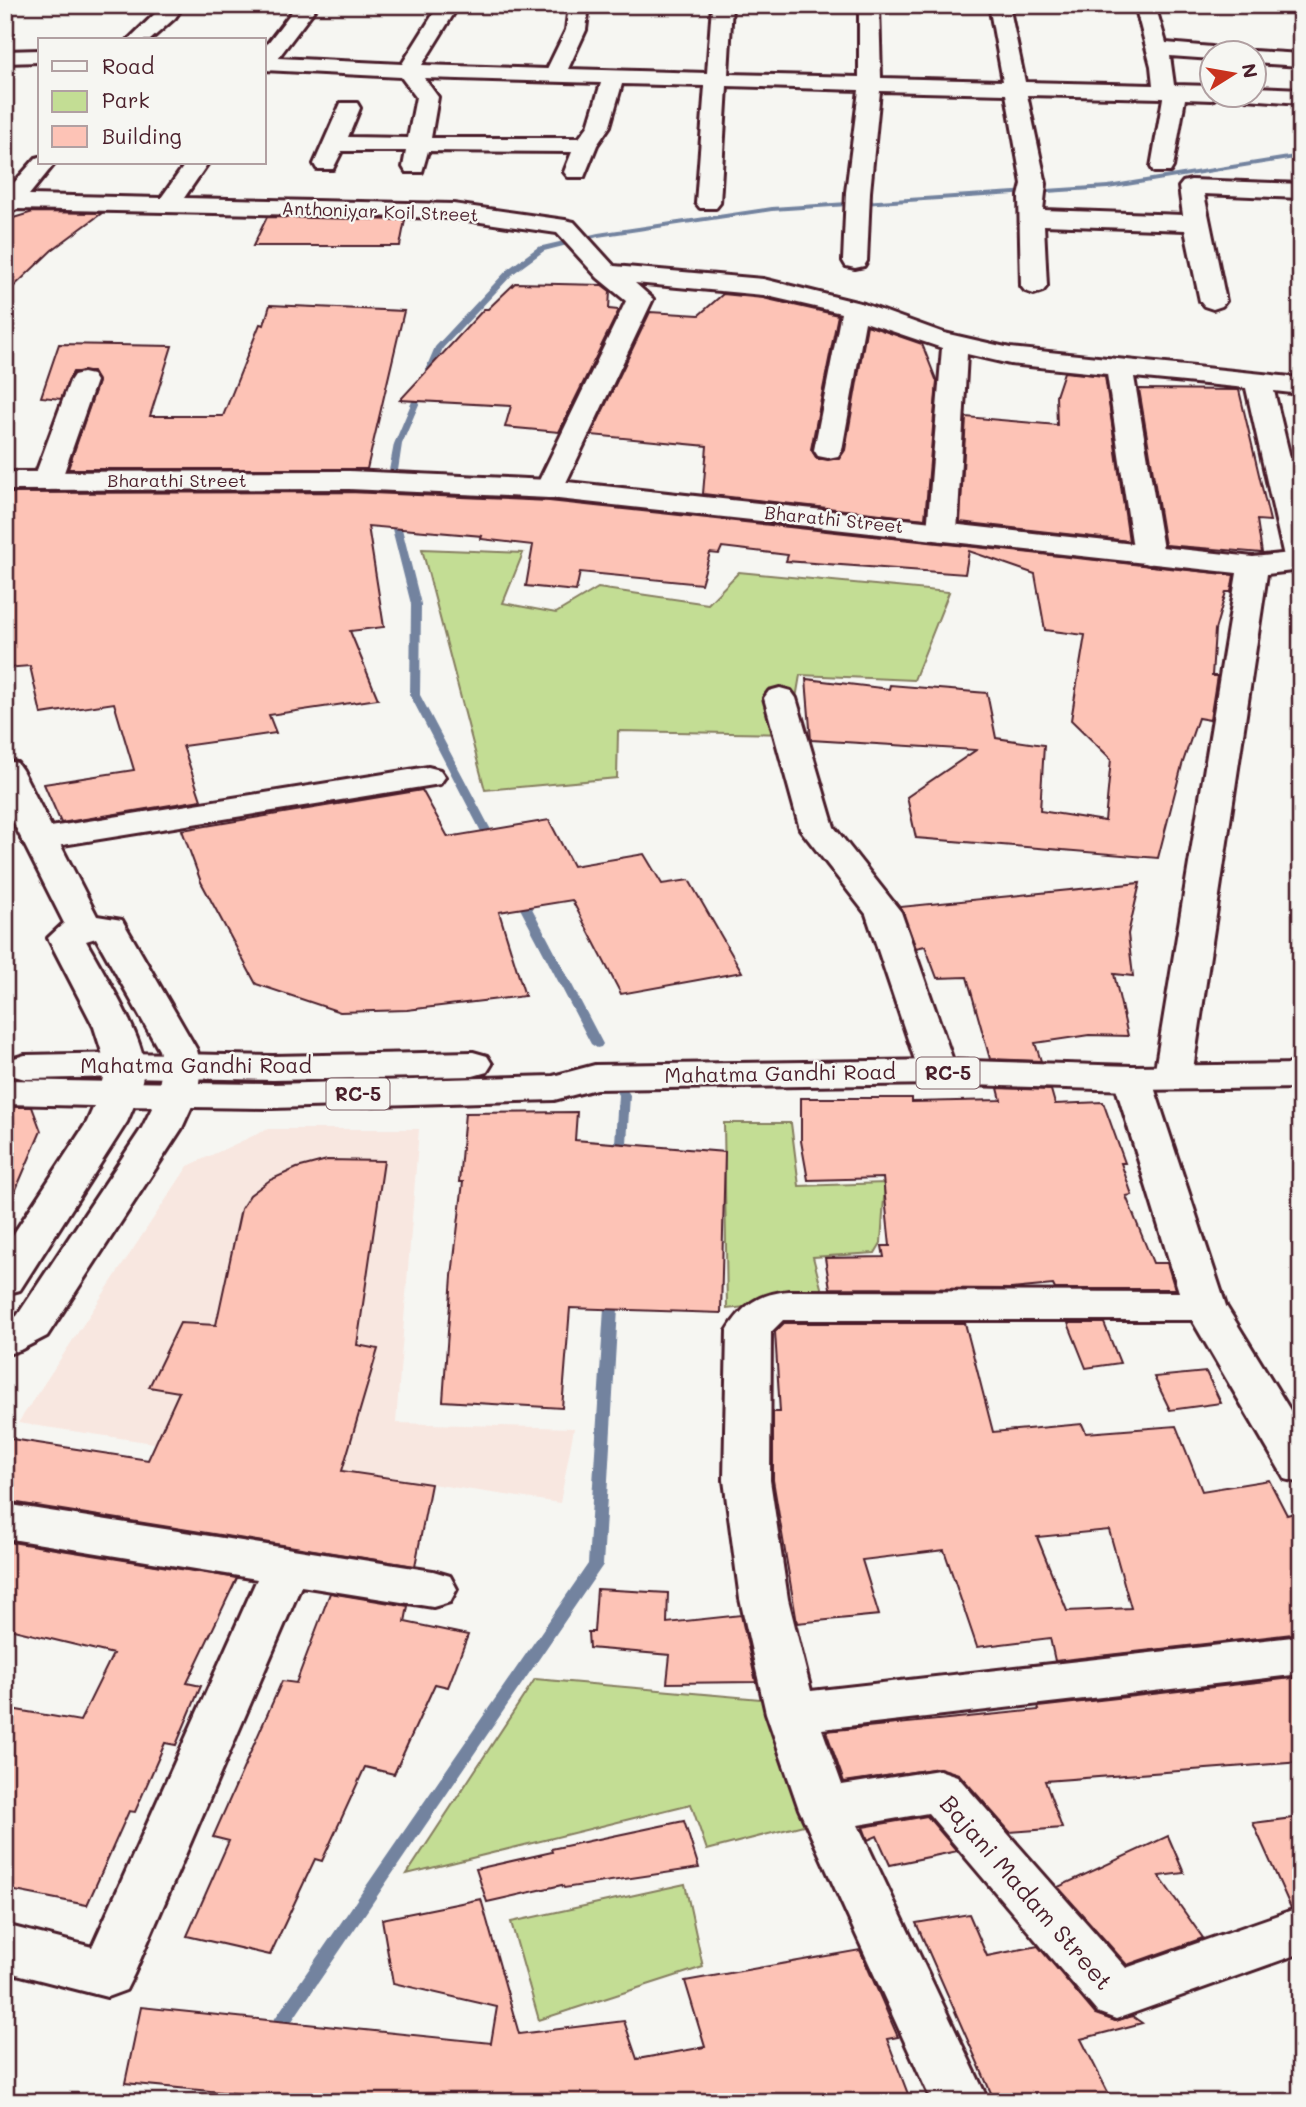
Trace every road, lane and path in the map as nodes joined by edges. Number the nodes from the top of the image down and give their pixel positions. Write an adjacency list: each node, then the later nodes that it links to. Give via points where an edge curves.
1 (174, 5): 9 (street)
2 (308, 5): 16 (street)
3 (449, 5): 18 (street)
4 (579, 5): 19 (street, via 576,30)
5 (722, 5): 21 (street)
6 (869, 5): 22 (street)
7 (999, 5): 23 (street)
8 (1145, 5): 10 (street)
9 (140, 38)
10 (1156, 49): 11 (street); 24 (street)
11 (1198, 52)
12 (5, 57): 13 (street)
13 (38, 57)
14 (1268, 58): 15 (street)
15 (1301, 60)
16 (266, 61)
17 (266, 64): 18 (street)
18 (408, 71): 19 (street); 29 (street, via 427,97)
19 (554, 76): 20 (street)
20 (613, 78): 21 (street); 31 (street, via 599,126)
21 (715, 80): 22 (street); 40 (street)
22 (870, 84): 23 (street); 44 (street)
23 (1016, 87): 24 (street); 39 (street)
24 (1170, 92): 25 (street); 35 (street)
25 (1198, 93)
26 (1268, 95): 27 (street)
27 (1301, 96)
28 (349, 108): 30 (street)
29 (419, 143): 30 (street); 31 (street); 34 (street)
30 (334, 144): 36 (street)
31 (586, 145): 37 (street)
32 (43, 164): 41 (street)
33 (196, 164): 42 (street)
34 (414, 167)
35 (1162, 167)
36 (323, 168)
37 (576, 172)
38 (1301, 191): 43 (street, via 1191,187)
39 (1032, 199): 43 (street); 46 (street)
40 (708, 203)
41 (7, 204): 42 (street, Anthoniyar Koil Street)
42 (168, 205): 45 (street, Anthoniyar Koil Street, via 453,211 565,227)
43 (1196, 223): 47 (street)
44 (855, 261)
45 (607, 273): 48 (street, via 763,287); 57 (street, Anthoniyar Koil Street, via 640,299)
46 (1034, 286)
47 (1213, 301)
48 (855, 309): 49 (street); 54 (street)
49 (956, 344): 50 (street, via 1010,356); 58 (street)
50 (1119, 368): 52 (street); 59 (street)
51 (83, 381): 56 (street)
52 (1258, 382): 53 (street); 60 (street)
53 (1301, 386)
54 (828, 450)
55 (5, 481): 56 (street, Bharathi Street)
56 (47, 481): 57 (street, Bharathi Street, via 413,481)
57 (549, 489): 58 (street, Bharathi Street)
58 (942, 532): 59 (street, Bharathi Street)
59 (1149, 555): 61 (street, Bharathi Street)
60 (1300, 561): 61 (street, Bharathi Street)
61 (1253, 566): 69 (street)
62 (780, 698): 68 (street, via 817,829 883,912)
63 (5, 770): 65 (street)
64 (428, 777): 65 (street)
65 (38, 839): 66 (street)
66 (84, 926): 72 (street, via 66,938 113,1027); 73 (street, via 109,928 178,1050)
67 (5, 1067): 72 (street, Mahatma Gandhi Road / RC-5)
68 (938, 1072): 71 (street, Mahatma Gandhi Road / RC-5); 73 (street, Mahatma Gandhi Road / RC-5, via 595,1077 554,1088 272,1096)
69 (1173, 1076): 70 (street, Mahatma Gandhi Road / RC-5); 71 (street, Mahatma Gandhi Road / RC-5)
70 (1301, 1076)
71 (1132, 1077): 76 (street)
72 (122, 1079): 73 (street, Mahatma Gandhi Road / RC-5); 74 (street, Mahatma Gandhi Road / RC-5); 75 (street, via 107,1122)
73 (180, 1080): 77 (street, via 162,1128 32,1326)
74 (5, 1092)
75 (5, 1280)
76 (1206, 1306): 78 (street); 83 (street, via 809,1305 778,1306 759,1313 749,1331 747,1480 764,1599)
77 (5, 1340)
78 (1301, 1467)
79 (5, 1521): 80 (street)
80 (286, 1566): 81 (street); 86 (street, via 107,1973)
81 (433, 1589)
82 (1301, 1655): 83 (street)
83 (791, 1713): 84 (street)
84 (825, 1809): 85 (street, Bajani Madam Street, via 939,1791 1116,1995); 87 (street)
85 (1301, 1930)
86 (5, 1948)
87 (961, 2102)

